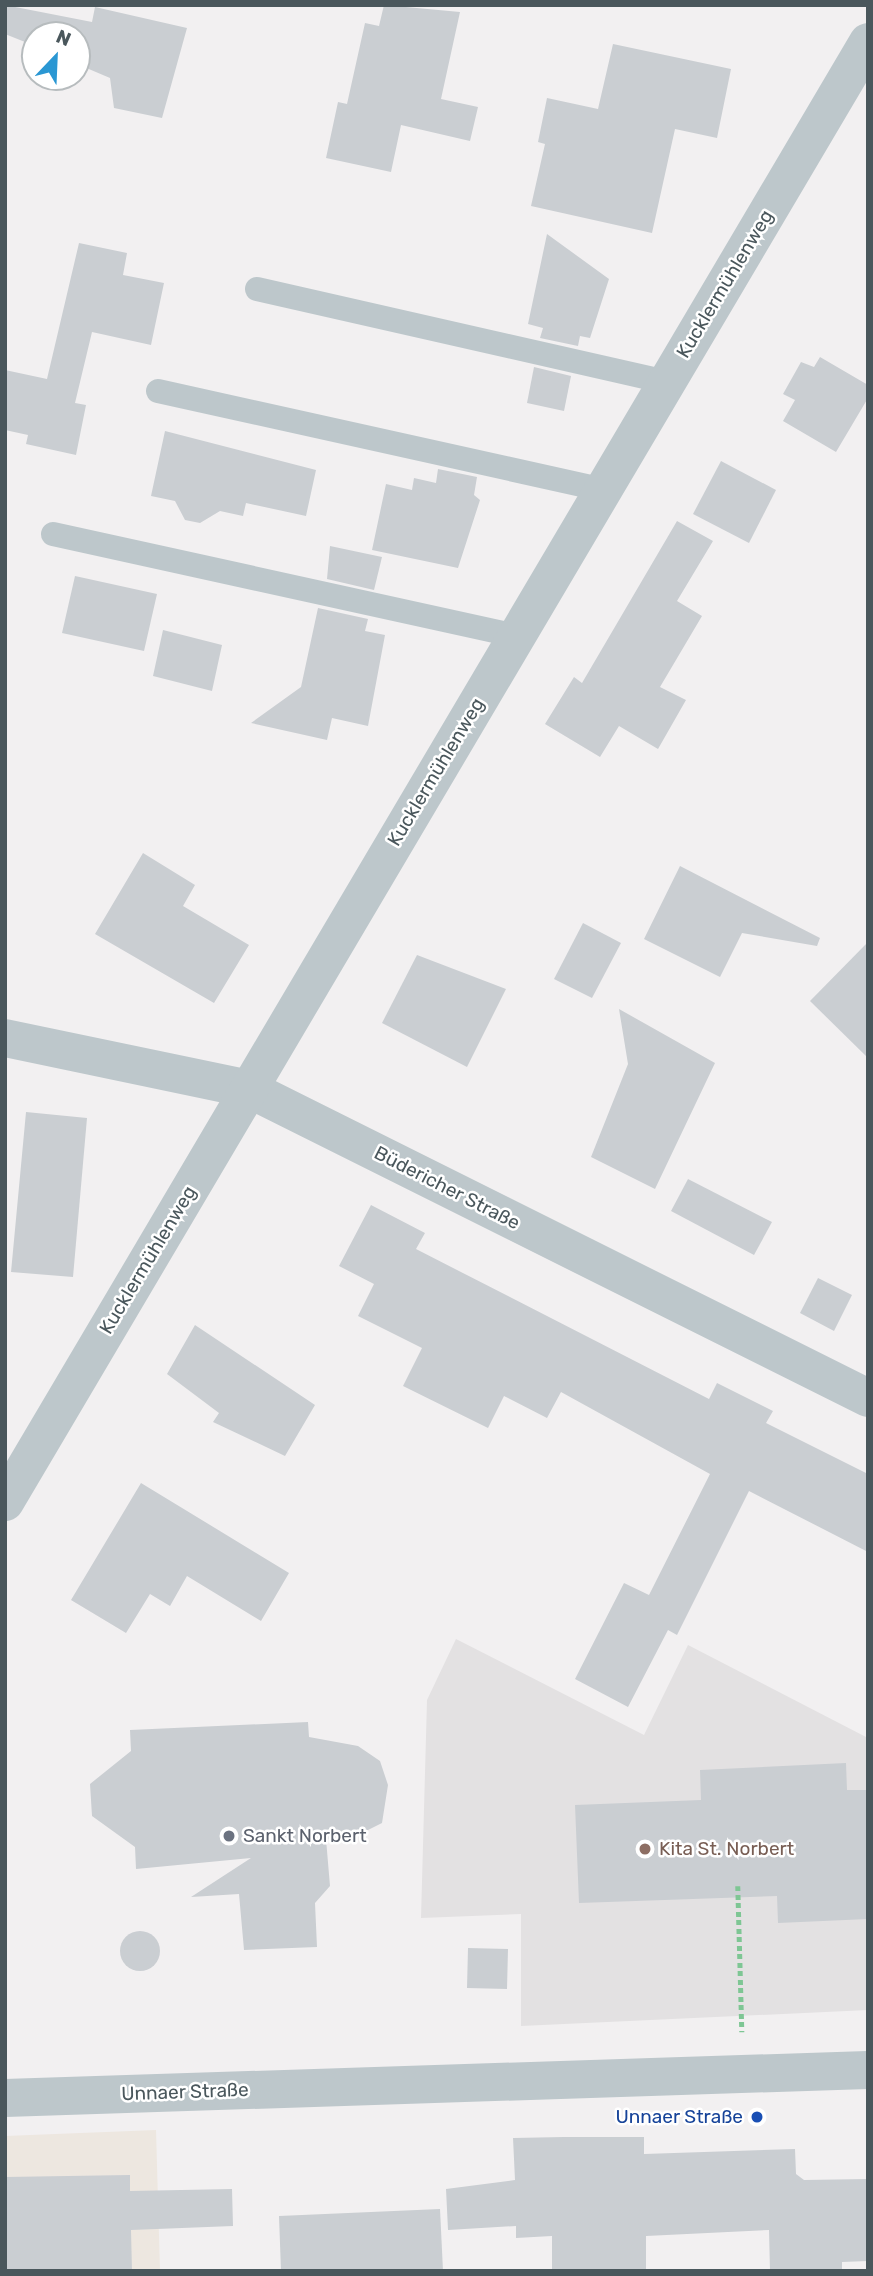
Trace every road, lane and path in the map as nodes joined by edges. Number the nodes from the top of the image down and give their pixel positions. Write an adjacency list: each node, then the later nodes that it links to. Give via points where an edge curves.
1 (868, 42): 3 (street, Kucklermühlenweg)
2 (257, 289): 3 (lane)
3 (667, 382): 5 (street, Kucklermühlenweg)
4 (158, 391): 5 (lane)
5 (603, 490): 7 (street, Kucklermühlenweg)
6 (53, 534): 7 (lane)
7 (516, 636): 9 (street, Kucklermühlenweg)
8 (5, 1038): 9 (street, Büdericher Straße)
9 (249, 1089): 10 (street, Büdericher Straße); 11 (street, Kucklermühlenweg)
10 (868, 1398)
11 (5, 1502)
12 (738, 1886): 14 (path)
13 (868, 2070): 14 (street, Unnaer Straße)
14 (744, 2075): 15 (street, Unnaer Straße)
15 (5, 2098)

